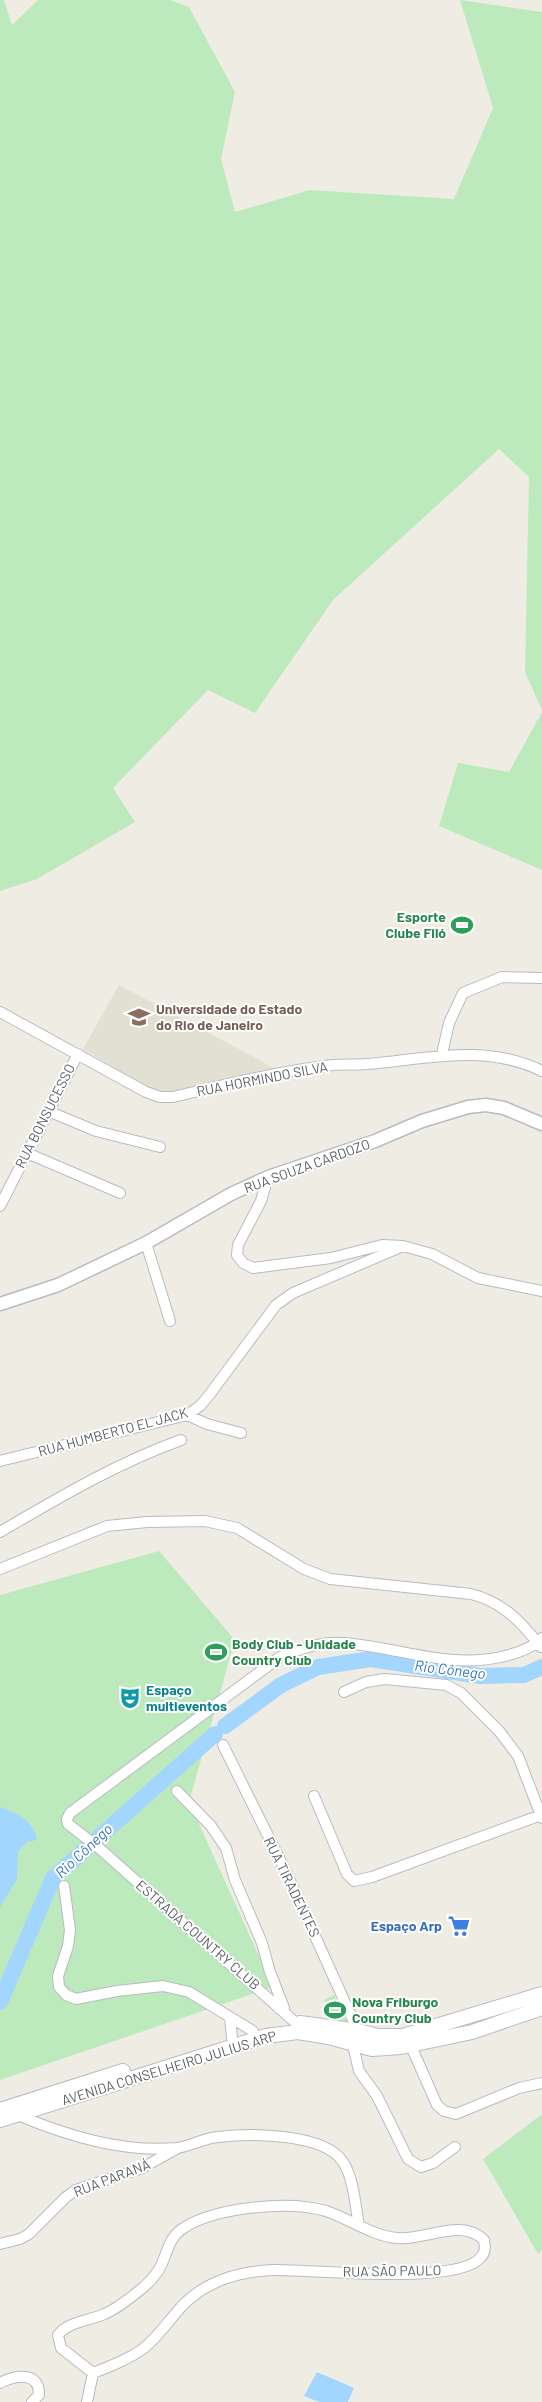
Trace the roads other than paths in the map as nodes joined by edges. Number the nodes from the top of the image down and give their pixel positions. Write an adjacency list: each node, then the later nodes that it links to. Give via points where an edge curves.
1 (542, 978): 4 (street, via 502,977 463,993 449,1023)
2 (0, 1012): 3 (street, RUA HORMINDO SILVA)
3 (78, 1054): 4 (street, RUA HORMINDO SILVA, via 160,1097 332,1065); 6 (street, RUA BONSUCESSO)
4 (442, 1054): 5 (street, RUA HORMINDO SILVA, via 501,1057)
5 (542, 1071)
6 (48, 1111): 8 (street, via 96,1131); 9 (street, RUA BONSUCESSO)
7 (542, 1124): 10 (street, RUA SOUZA CARDOZO, via 504,1108 468,1107)
8 (160, 1147)
9 (27, 1153): 11 (street); 12 (street, RUA BONSUCESSO)
10 (268, 1177): 13 (street, RUA SOUZA CARDOZO, via 231,1194); 14 (street, via 261,1201 238,1245 237,1256 243,1263 253,1268 301,1263 382,1244)
11 (120, 1194)
12 (0, 1206)
13 (146, 1243): 16 (street, RUA SOUZA CARDOZO, via 58,1285); 17 (street)
14 (403, 1246): 15 (street, via 432,1254 478,1278); 18 (street, RUA HUMBERTO EL JACK, via 293,1293 276,1305 210,1394)
15 (542, 1291)
16 (0, 1304)
17 (170, 1322)
18 (187, 1415): 19 (street); 21 (street, RUA HUMBERTO EL JACK)
19 (241, 1433)
20 (181, 1440): 22 (street, via 104,1474)
21 (0, 1461)
22 (0, 1532)
23 (0, 1569): 24 (street, via 107,1526 156,1521 205,1522 237,1528 304,1569 330,1579 486,1598 518,1618)
24 (541, 1643): 33 (street, ESTRADA COUNTRY CLUB, via 490,1660 465,1662 342,1643 310,1646 280,1657 70,1813 68,1824)
25 (344, 1692): 29 (street, via 366,1682 385,1679 446,1685 461,1693 499,1731 518,1756)
26 (223, 1745): 37 (street, RUA TIRADENTES, via 286,1872)
27 (177, 1791): 33 (street, via 211,1826 226,1848)
28 (314, 1796): 29 (street, via 347,1874 354,1881)
29 (541, 1816)
30 (64, 1886): 34 (street, via 70,1930 58,1976 59,1987 66,1995 76,1999 163,1986 189,1992)
31 (542, 1994): 37 (main road, AVENIDA CONSELHEIRO JULIUS ARP, via 403,2036 378,2036)
32 (542, 2008): 40 (main road, AVENIDA CONSELHEIRO JULIUS ARP, via 472,2032)
33 (285, 2011): 35 (street, ESTRADA COUNTRY CLUB)
34 (230, 2017): 36 (street); 38 (street)
35 (296, 2023): 36 (main road, AVENIDA CONSELHEIRO JULIUS ARP); 37 (main road, AVENIDA CONSELHEIRO JULIUS ARP)
36 (253, 2031): 38 (main road, AVENIDA CONSELHEIRO JULIUS ARP)
37 (358, 2031)
38 (232, 2038): 42 (main road, AVENIDA CONSELHEIRO JULIUS ARP)
39 (353, 2045): 40 (main road, AVENIDA CONSELHEIRO JULIUS ARP, via 372,2049); 42 (main road, AVENIDA CONSELHEIRO JULIUS ARP, via 298,2032 266,2036); 43 (street, via 359,2071 377,2096 408,2158 415,2165 421,2167 433,2163)
40 (411, 2046): 41 (street, via 438,2105 444,2111 456,2114 519,2088)
41 (542, 2083)
42 (5, 2113): 44 (street, via 126,2147)
43 (455, 2147)
44 (178, 2148): 45 (street, via 216,2137 245,2135 297,2138 331,2150 343,2162 348,2173); 46 (street, RUA PARANÁ, via 142,2168 76,2190 29,2234)
45 (359, 2225): 47 (street, RUA SÃO PAULO, via 306,2206 286,2206 240,2209 181,2229 164,2252 159,2270 142,2289 104,2315 69,2325 58,2335 61,2348); 47 (street, RUA SÃO PAULO, via 398,2239 463,2229 479,2235 484,2240 485,2249 480,2259 452,2270 370,2274 273,2270 241,2273 220,2280 186,2302 144,2348)
46 (0, 2244)
47 (93, 2373): 50 (street)
48 (0, 2382): 49 (street, via 18,2375 37,2383 39,2395)
49 (32, 2402)
50 (87, 2402)

